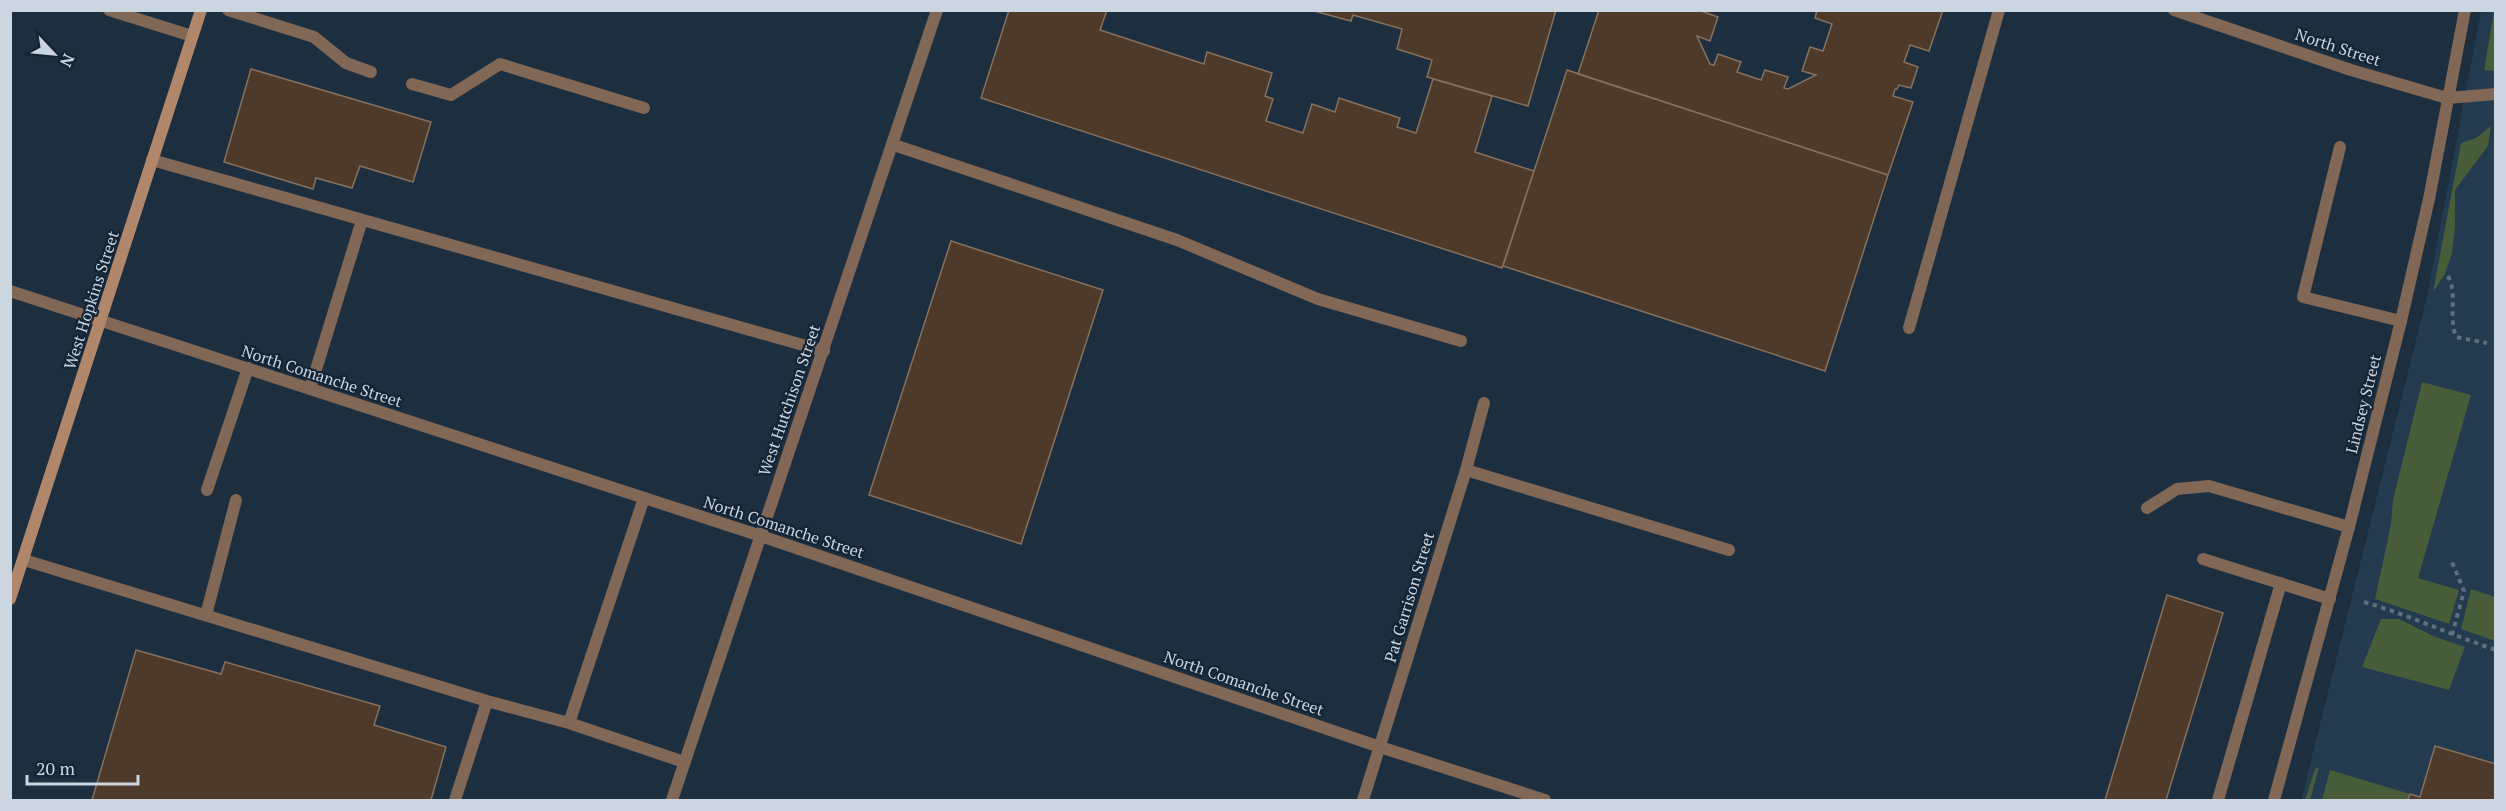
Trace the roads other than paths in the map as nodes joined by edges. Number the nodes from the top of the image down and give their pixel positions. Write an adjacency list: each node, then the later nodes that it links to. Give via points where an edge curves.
1 (109, 10): 8 (street)
2 (201, 10): 8 (main road, West Hopkins Street)
3 (228, 10): 9 (street, via 314,37 346,63)
4 (937, 10): 14 (street, West Hutchison Street)
5 (1999, 10): 21 (street)
6 (2174, 10): 12 (street, North Street)
7 (2465, 10): 12 (street, Lindsey Street)
8 (192, 36): 16 (main road, West Hopkins Street)
9 (371, 72)
10 (412, 84): 13 (street, via 452,95 500,64)
11 (2496, 94): 12 (street, North Street)
12 (2447, 98): 20 (street, Lindsey Street)
13 (644, 108)
14 (894, 145): 22 (street, via 1177,240 1318,299); 23 (street, West Hutchison Street)
15 (2340, 147): 20 (street, via 2303,297)
16 (152, 160): 17 (street); 19 (main road, West Hopkins Street)
17 (362, 219): 23 (street); 25 (street)
18 (10, 291): 19 (street, North Comanche Street)
19 (102, 321): 24 (street, North Comanche Street); 36 (main road, West Hopkins Street)
20 (2401, 321): 32 (street, Lindsey Street)
21 (1910, 328)
22 (1461, 341)
23 (824, 351): 33 (street, West Hutchison Street)
24 (248, 368): 25 (street, North Comanche Street); 28 (street)
25 (310, 389): 29 (street, North Comanche Street)
26 (1484, 403): 27 (street, Pat Garrison Street)
27 (1466, 470): 34 (street); 43 (street, Pat Garrison Street)
28 (207, 490)
29 (644, 498): 33 (street, North Comanche Street); 42 (street)
30 (237, 500): 40 (street)
31 (2147, 508): 32 (street, via 2177,489 2209,486)
32 (2349, 526): 39 (street, Lindsey Street)
33 (761, 536): 43 (street, North Comanche Street); 44 (street, West Hutchison Street)
34 (1729, 550)
35 (2203, 559): 37 (street)
36 (24, 560): 38 (main road, West Hopkins Street); 40 (street)
37 (2281, 583): 39 (street); 49 (street)
38 (10, 599)
39 (2330, 599): 50 (street, Lindsey Street)
40 (206, 615): 41 (street)
41 (487, 701): 42 (street); 45 (street)
42 (569, 723): 44 (street)
43 (1380, 747): 47 (street, Pat Garrison Street); 48 (street, North Comanche Street)
44 (684, 762): 46 (street, West Hutchison Street)
45 (455, 801)
46 (672, 801)
47 (1364, 801)
48 (1545, 801)
49 (2218, 801)
50 (2274, 801)

